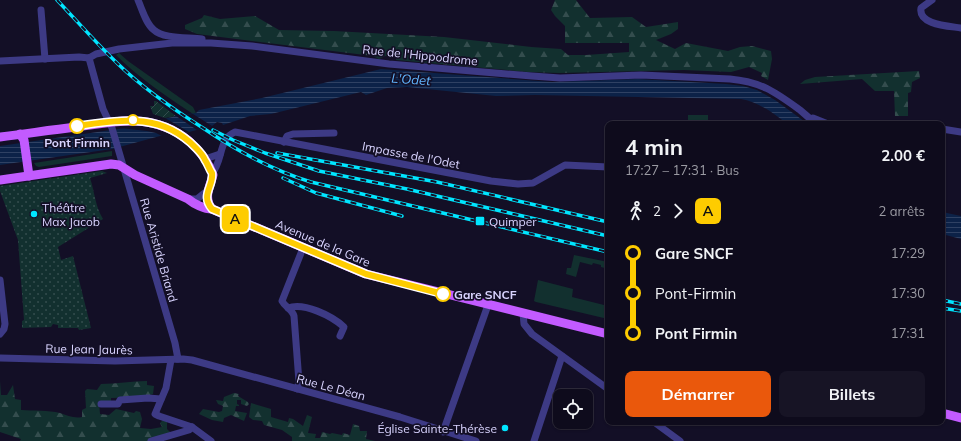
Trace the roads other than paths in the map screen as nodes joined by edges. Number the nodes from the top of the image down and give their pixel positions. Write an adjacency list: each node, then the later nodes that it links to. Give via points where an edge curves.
1 (138, 0): 5 (street, via 155,32 167,36 202,38)
2 (932, 0): 4 (street, via 921,8 920,14 923,18)
3 (41, 10): 7 (street)
4 (961, 28)
5 (211, 43): 6 (street, Rue de l'Hippodrome, via 172,43 119,49); 9 (street, Rue de l'Hippodrome, via 389,64 560,78 648,75 730,78 767,87)
6 (89, 58): 7 (street); 12 (street, via 92,76)
7 (45, 59): 8 (street)
8 (0, 61)
9 (804, 114): 10 (street); 11 (street)
10 (813, 121)
11 (821, 121)
12 (111, 126): 17 (main road); 20 (main road, via 131,120 163,126 179,134); 21 (street, Rue Aristide Briand)
13 (945, 129): 14 (street)
14 (961, 132)
15 (334, 133): 18 (street, via 293,134 287,136)
16 (0, 137): 17 (main road)
17 (22, 139): 24 (main road)
18 (284, 142): 19 (street, Impasse de l'Odet, via 235,132 224,143); 22 (street, Impasse de l'Odet, via 518,184 533,183 565,165)
19 (220, 154): 20 (street); 23 (street, Impasse de l'Odet)
20 (205, 159): 23 (main road)
21 (123, 168): 24 (main road, via 111,164); 27 (main road, Avenue de la Gare); 39 (street, Rue Aristide Briand, via 175,343)
22 (605, 168)
23 (212, 173): 26 (main road)
24 (29, 176): 25 (main road)
25 (0, 180)
26 (207, 191): 27 (street, via 197,199); 28 (main road)
27 (188, 199): 28 (main road, Avenue de la Gare)
28 (212, 209): 29 (main road, Avenue de la Gare)
29 (303, 248): 31 (main road, Avenue de la Gare, via 366,274); 32 (street, via 282,298 282,302)
30 (0, 280): 35 (street, via 5,324)
31 (488, 305): 33 (main road, Avenue de la Gare); 48 (street)
32 (288, 308): 36 (street, via 308,308 337,322 344,327); 41 (street, via 294,320 299,382)
33 (523, 313): 34 (main road, Avenue de la Gare); 37 (street, via 523,322 528,330)
34 (605, 333)
35 (0, 334)
36 (340, 336)
37 (562, 356): 40 (street); 52 (street)
38 (0, 358): 39 (street, Rue Jean Jaurès, via 115,361)
39 (175, 359): 41 (street, Rue Le Déan, via 206,363); 42 (street)
40 (605, 387)
41 (297, 389): 48 (street, Rue Le Déan)
42 (161, 399): 43 (street, via 120,400 118,404); 47 (street, via 156,415)
43 (101, 404)
44 (945, 414): 45 (main road)
45 (961, 418)
46 (658, 425): 53 (street)
47 (192, 427): 49 (street); 50 (street)
48 (443, 432): 51 (street, Rue Le Déan)
49 (151, 441)
50 (211, 441)
51 (476, 441)
52 (534, 441)
53 (680, 441)

